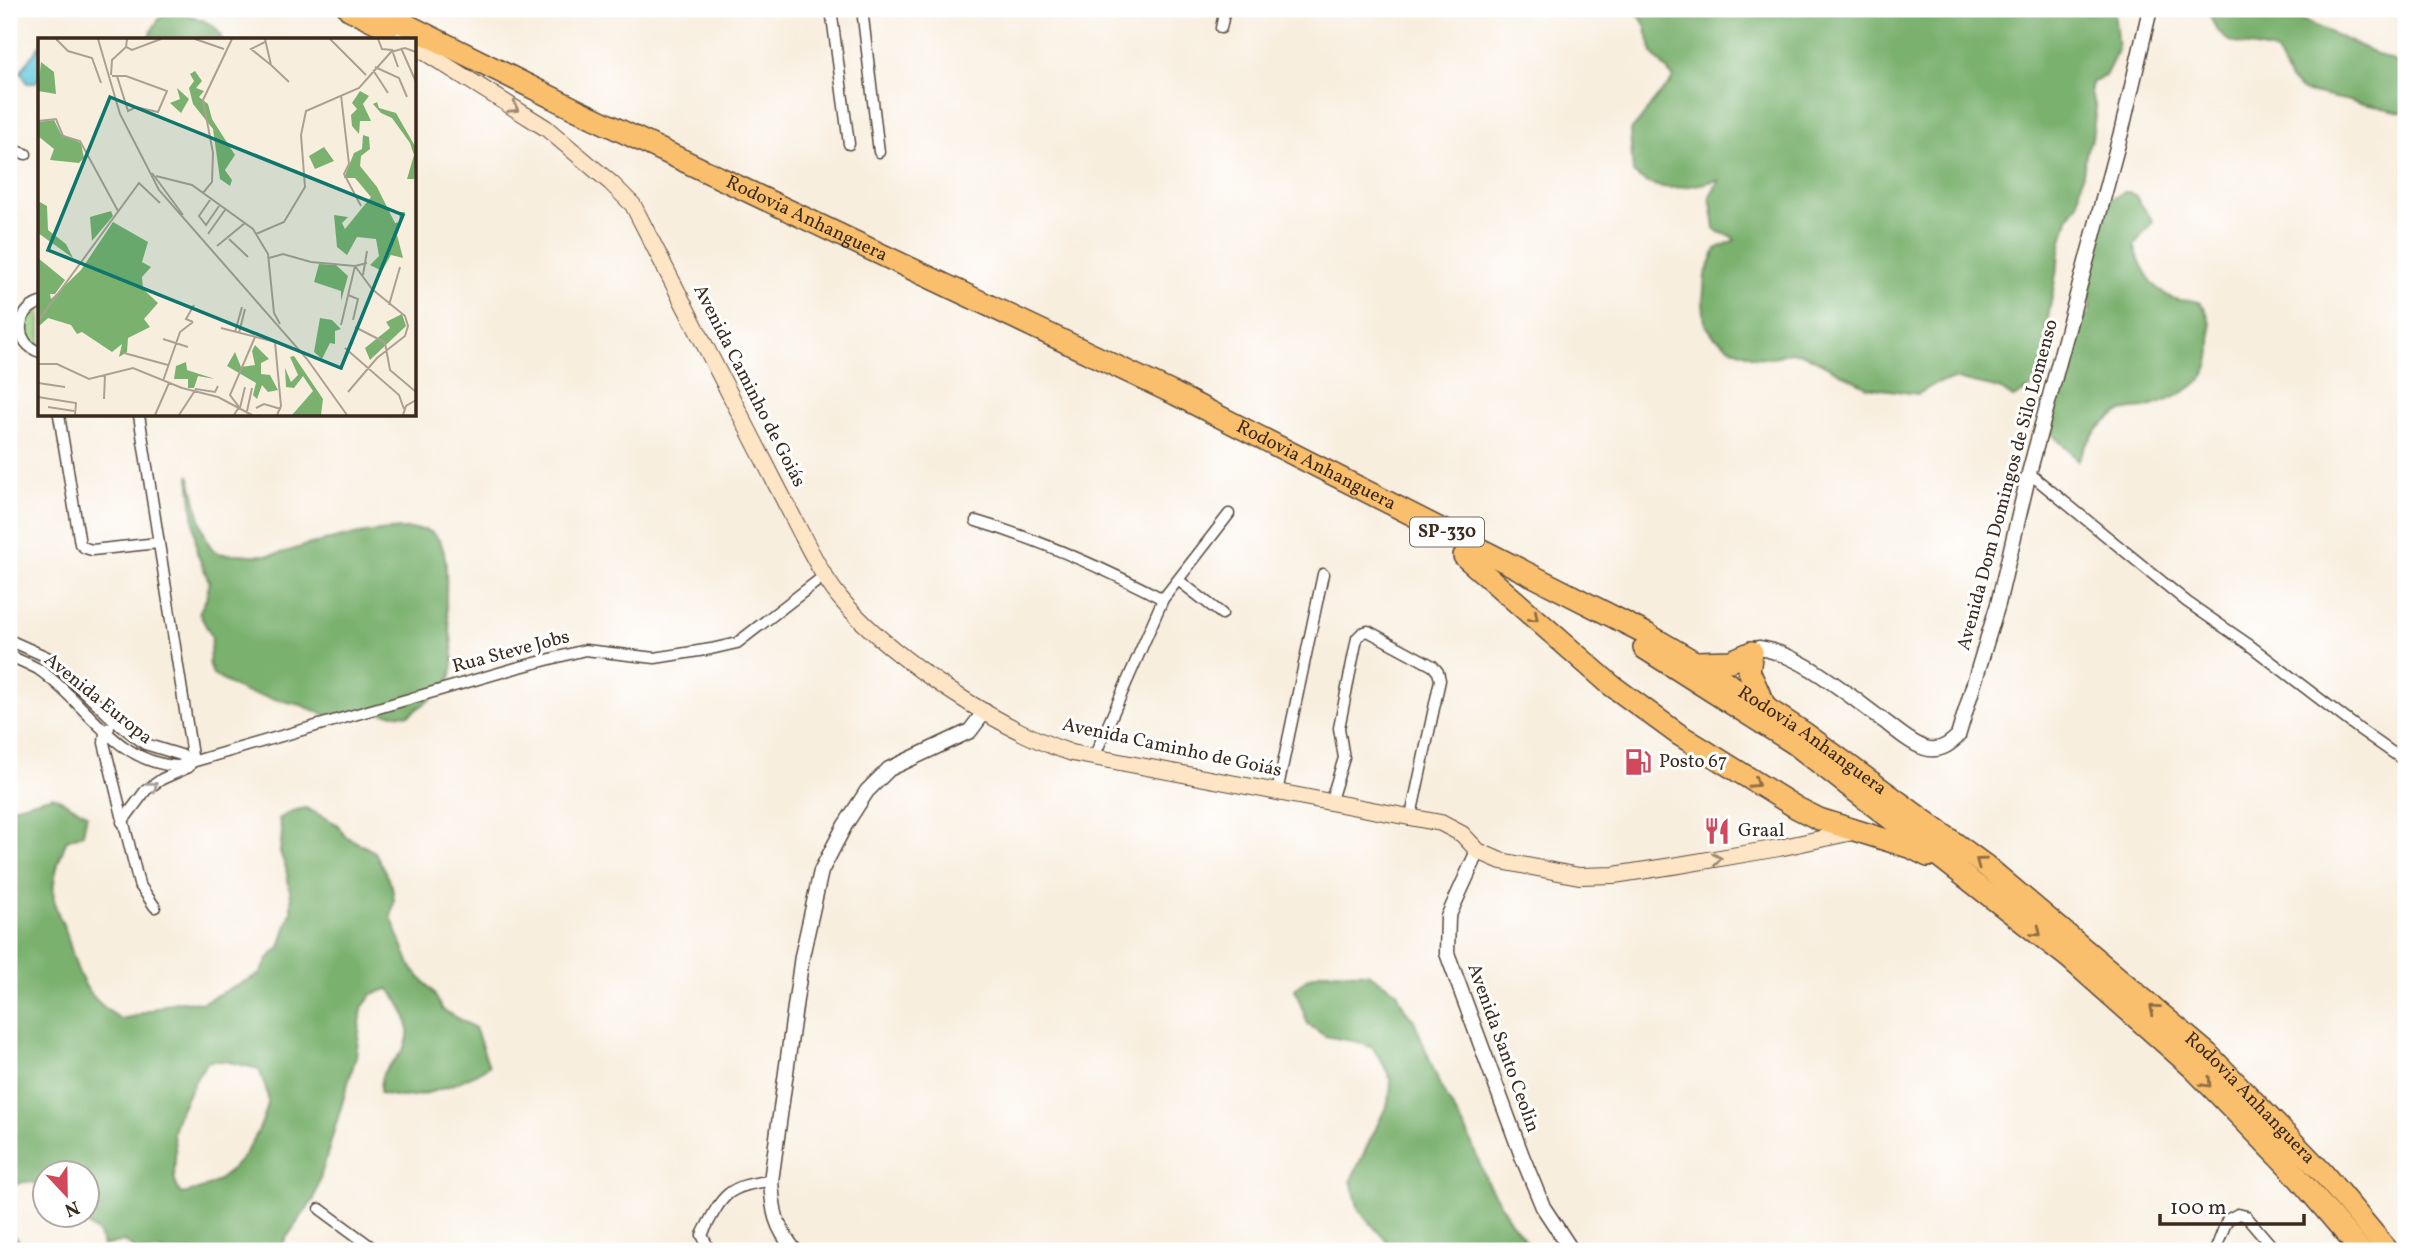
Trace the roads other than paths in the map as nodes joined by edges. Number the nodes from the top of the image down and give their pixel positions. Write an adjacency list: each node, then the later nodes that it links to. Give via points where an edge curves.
1 (349, 9): 6 (highway, Rodovia Anhanguera / SP-330)
2 (831, 9): 12 (street)
3 (862, 9): 14 (street)
4 (1225, 9): 7 (street)
5 (2150, 9): 21 (street, Avenida Dom Domingos de Silo Lomenso)
6 (376, 16): 8 (main road); 9 (highway, Rodovia Anhanguera / SP-330); 34 (highway, Rodovia Anhanguera / SP-330, via 1175,394)
7 (1221, 28)
8 (403, 38)
9 (407, 38)
10 (416, 44): 27 (main road, Avenida Caminho de Goiás, one-way to 27, via 546,128 633,205)
11 (416, 44): 25 (highway, Rodovia Anhanguera / SP-330, via 1169,407)
12 (849, 144)
13 (9, 149): 15 (street)
14 (879, 152)
15 (26, 155)
16 (38, 304): 17 (street, via 29,308)
17 (15, 331): 18 (street)
18 (38, 351)
19 (59, 416): 24 (street, via 80,544 92,550)
20 (139, 416): 24 (street)
21 (2029, 473): 32 (street, Avenida Dom Domingos de Silo Lomenso, via 1994,618 1962,725 1950,745 1926,748 1789,658 1767,649); 41 (street, via 2187,602)
22 (1229, 514): 28 (street)
23 (976, 521): 29 (street, via 1024,535)
24 (158, 543): 40 (street)
25 (1464, 556): 46 (highway, one-way to 46, via 1655,718 1797,808); 48 (highway, Rodovia Anhanguera / SP-330, via 1638,644 1795,744)
26 (1324, 574): 42 (street)
27 (824, 576): 36 (main road, Avenida Caminho de Goiás, via 844,604 884,643); 40 (street, Rua Steve Jobs, via 737,643 655,657 585,650)
28 (1178, 580): 29 (street); 30 (street)
29 (1163, 599): 39 (street)
30 (1222, 614)
31 (9, 640): 37 (street, Avenida Europa, via 47,657)
32 (1752, 652): 34 (highway, via 1731,661); 35 (highway, via 1749,671)
33 (9, 655): 38 (street, Avenida Europa, via 38,669)
34 (1695, 662): 35 (highway, Rodovia Anhanguera / SP-330)
35 (1766, 707): 59 (highway, Rodovia Anhanguera / SP-330, one-way to 35, via 2314,1163 2208,1054 1986,866)
36 (985, 711): 39 (main road, Avenida Caminho de Goiás, via 1053,747); 50 (street, via 970,731 889,769 867,791 821,871 802,956)
37 (115, 721): 38 (street); 40 (street, Avenida Europa, via 145,744)
38 (105, 732): 40 (street, Avenida Europa, via 140,758 161,765); 45 (street)
39 (1094, 757): 42 (main road, Avenida Caminho de Goiás)
40 (193, 762): 45 (street, one-way to 40, via 146,790)
41 (2406, 762)
42 (1277, 792): 43 (main road, Avenida Caminho de Goiás)
43 (1331, 800): 44 (main road, Avenida Caminho de Goiás); 44 (street, via 1344,758 1339,728 1357,638 1368,631 1433,666 1440,680)
44 (1411, 816): 47 (main road, Avenida Caminho de Goiás, via 1441,823 1462,834)
45 (122, 822): 49 (street, via 139,884)
46 (1860, 831): 47 (main road, Avenida Caminho de Goiás, one-way to 46, via 1579,876 1614,875); 48 (highway, via 1912,848)
47 (1478, 851): 55 (street, Avenida Santo Ceolin, via 1448,917 1447,953 1543,1207)
48 (1966, 876): 58 (highway, Rodovia Anhanguera / SP-330, one-way to 58, via 2159,1036 2289,1167)
49 (155, 907)
50 (771, 1181): 53 (street, via 736,1187 716,1206 702,1235); 54 (street, via 774,1215 782,1236)
51 (320, 1209): 52 (street)
52 (377, 1251)
53 (710, 1251)
54 (795, 1251)
55 (1572, 1251)
56 (2215, 1251): 57 (street, via 2227,1220 2242,1214)
57 (2276, 1251)
58 (2361, 1251)
59 (2388, 1251)

